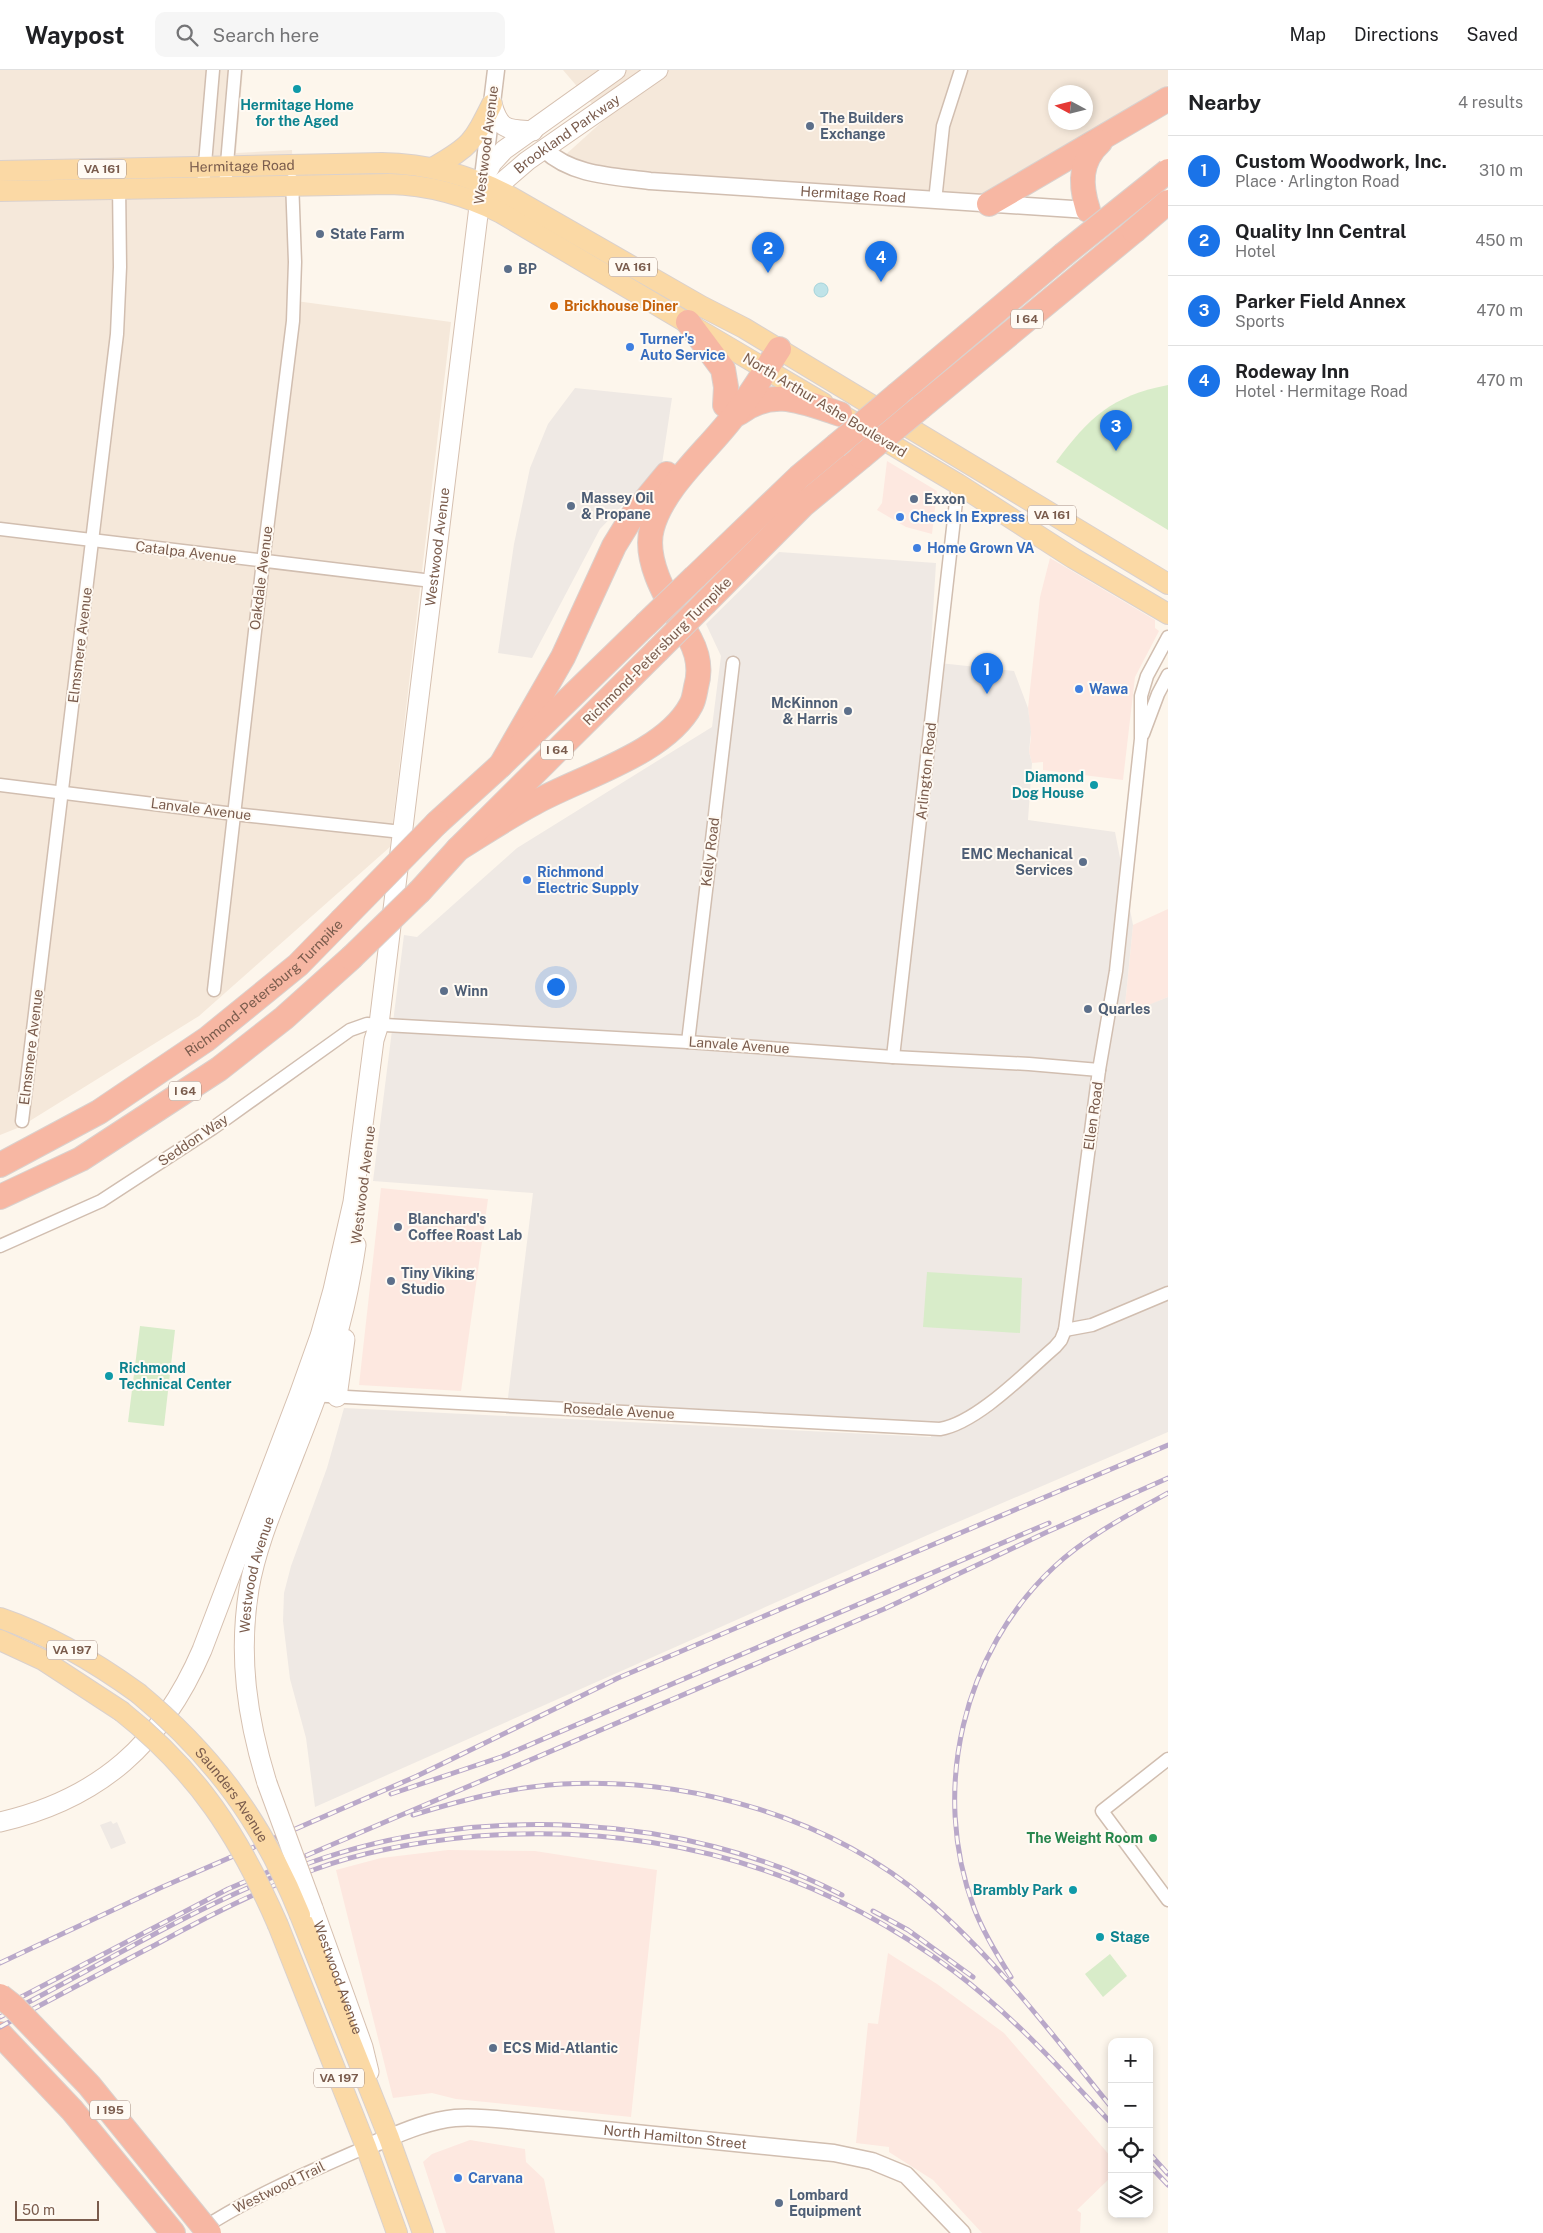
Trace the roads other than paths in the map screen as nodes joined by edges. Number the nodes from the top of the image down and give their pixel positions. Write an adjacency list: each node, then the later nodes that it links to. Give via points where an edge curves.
1 (213, 70): 14 (street)
2 (235, 70): 13 (street)
3 (496, 70): 8 (street, Westwood Avenue)
4 (616, 70): 9 (main road, Brookland Parkway)
5 (658, 70): 11 (main road, Brookland Parkway)
6 (960, 70): 25 (street, via 942,126)
7 (1168, 99): 10 (highway)
8 (492, 104): 9 (main road, via 502,125); 15 (main road, via 468,145); 20 (street, Westwood Avenue)
9 (533, 131): 20 (main road, Brookland Parkway, via 495,159)
10 (1107, 136): 28 (highway); 29 (highway, via 1093,149 1084,170 1082,192)
11 (545, 150): 20 (main road, Brookland Parkway); 25 (street, Hermitage Road, via 559,162 579,170 650,181)
12 (292, 165): 13 (main road, Hermitage Road / VA 161); 15 (main road, Hermitage Road / VA 161, via 382,162); 19 (street, Oakdale Avenue)
13 (226, 166): 14 (main road, Hermitage Road / VA 161); 22 (street)
14 (204, 167): 16 (main road, Hermitage Road / VA 161); 21 (street)
15 (434, 167): 20 (main road, Hermitage Road / VA 161)
16 (119, 168): 17 (main road, Hermitage Road / VA 161); 23 (street, Elmsmere Avenue)
17 (0, 171)
18 (1168, 171): 48 (highway, Richmond-Petersburg Turnpike / I 64, bridge, via 799,477)
19 (292, 185): 22 (main road, Hermitage Road / VA 161); 26 (main road, Hermitage Road / VA 161, via 415,185); 40 (street, Oakdale Avenue, via 295,299)
20 (488, 185): 26 (main road, Brookland Parkway); 32 (main road, North Arthur Ashe Boulevard / VA 161)
21 (203, 187): 22 (main road, Hermitage Road / VA 161); 23 (main road, Hermitage Road / VA 161)
22 (225, 187)
23 (119, 189): 24 (main road, Hermitage Road / VA 161); 39 (street, Elmsmere Avenue, via 120,307)
24 (0, 191)
25 (935, 201): 28 (street, Hermitage Road)
26 (479, 202): 31 (main road, North Arthur Ashe Boulevard / VA 161); 41 (main road, Westwood Avenue)
27 (1168, 202): 53 (highway, Richmond-Petersburg Turnpike / I 64, bridge, via 803,505)
28 (989, 204): 29 (street, Hermitage Road)
29 (1088, 210): 30 (main road, Hermitage Road)
30 (1168, 215)
31 (688, 322): 33 (main road, North Arthur Ashe Boulevard / VA 161); 34 (highway, via 723,369)
32 (776, 347): 33 (highway); 37 (main road, North Arthur Ashe Boulevard / VA 161)
33 (762, 367): 34 (highway); 35 (main road, North Arthur Ashe Boulevard / VA 161)
34 (729, 411): 35 (highway, via 768,399 804,403); 48 (highway, via 633,515 614,546 555,674); 53 (highway, via 670,493 655,518 650,540 652,561 694,646 699,663 691,705 655,742 536,802)
35 (840, 414): 36 (main road, North Arthur Ashe Boulevard / VA 161)
36 (958, 484): 37 (main road, via 964,480 977,480 1036,513); 43 (main road, North Arthur Ashe Boulevard / VA 161); 57 (street, Arlington Road)
37 (1073, 528): 42 (main road, North Arthur Ashe Boulevard / VA 161)
38 (0, 529): 39 (street, Catalpa Avenue)
39 (92, 540): 40 (street, Catalpa Avenue); 50 (street, Elmsmere Avenue)
40 (263, 561): 41 (street, Catalpa Avenue); 51 (street, Oakdale Avenue)
41 (432, 581): 52 (main road, Westwood Avenue)
42 (1168, 584)
43 (1168, 614)
44 (1168, 638): 47 (street, Ellen Road, via 1143,685)
45 (733, 663): 56 (street, Kelly Road)
46 (1168, 675): 47 (street, Ellen Road)
47 (1141, 739): 58 (street, Ellen Road, via 1116,972)
48 (501, 765): 60 (highway, Richmond-Petersburg Turnpike / I 64, bridge, via 437,823 298,965 207,1039 99,1112)
49 (0, 785): 50 (street, Lanvale Avenue)
50 (62, 793): 51 (street, Lanvale Avenue); 59 (street, Elmsmere Avenue)
51 (234, 814): 52 (street, Lanvale Avenue); 54 (street, Oakdale Avenue)
52 (402, 832): 55 (main road, Westwood Avenue)
53 (458, 849): 61 (highway, Richmond-Petersburg Turnpike / I 64, bridge, via 352,958 219,1069 81,1159)
54 (214, 990)
55 (379, 1024): 56 (street, Lanvale Avenue); 62 (street, Seddon Way, via 350,1030 213,1128 101,1201); 63 (main road, Westwood Avenue, via 382,1038); 66 (main road, Westwood Avenue, via 374,1040 350,1220)
56 (688, 1042): 57 (street, Lanvale Avenue)
57 (894, 1057): 58 (street, Lanvale Avenue)
58 (1099, 1070): 65 (street, Ellen Road)
59 (22, 1121)
60 (0, 1165)
61 (0, 1197)
62 (0, 1246)
63 (351, 1277): 66 (main road, Westwood Avenue, via 336,1340); 67 (main road)
64 (1168, 1293): 65 (street, via 1092,1325)
65 (1065, 1330): 68 (street, Ellen Road, via 1055,1347 981,1410 963,1422)
66 (308, 1395): 67 (street, Rosedale Avenue); 74 (main road, Westwood Avenue, via 191,1676 172,1709 135,1752 105,1777 51,1807); 76 (main road, Westwood Avenue, bridge, via 250,1587 244,1652 252,1731)
67 (337, 1397): 68 (street, Rosedale Avenue)
68 (940, 1429)
69 (0, 1618): 76 (main road, Saunders Avenue / VA 197, bridge, via 62,1644 106,1670 138,1692 190,1739 241,1801)
70 (0, 1640): 72 (main road, VA 197)
71 (0, 1650): 72 (main road)
72 (70, 1676): 80 (main road, VA 197, bridge, via 121,1711 174,1758 214,1805 242,1850 278,1925)
73 (1168, 1759): 75 (street, via 1102,1811)
74 (0, 1822)
75 (1168, 1900)
76 (306, 1912): 79 (main road, Westwood Avenue / VA 197)
77 (0, 1996): 83 (highway, I 195, bridge, via 89,2085)
78 (0, 2034): 81 (highway, I 195, via 72,2110)
79 (389, 2138): 80 (street, North Hamilton Street); 85 (main road, Westwood Avenue / VA 197); 86 (street, North Hamilton Street, via 446,2120 477,2118 834,2153 872,2161 906,2175)
80 (366, 2147): 82 (street, Westwood Trail, via 246,2203); 84 (main road, VA 197)
81 (173, 2233)
82 (196, 2233)
83 (209, 2233)
84 (397, 2233)
85 (423, 2233)
86 (962, 2233)

